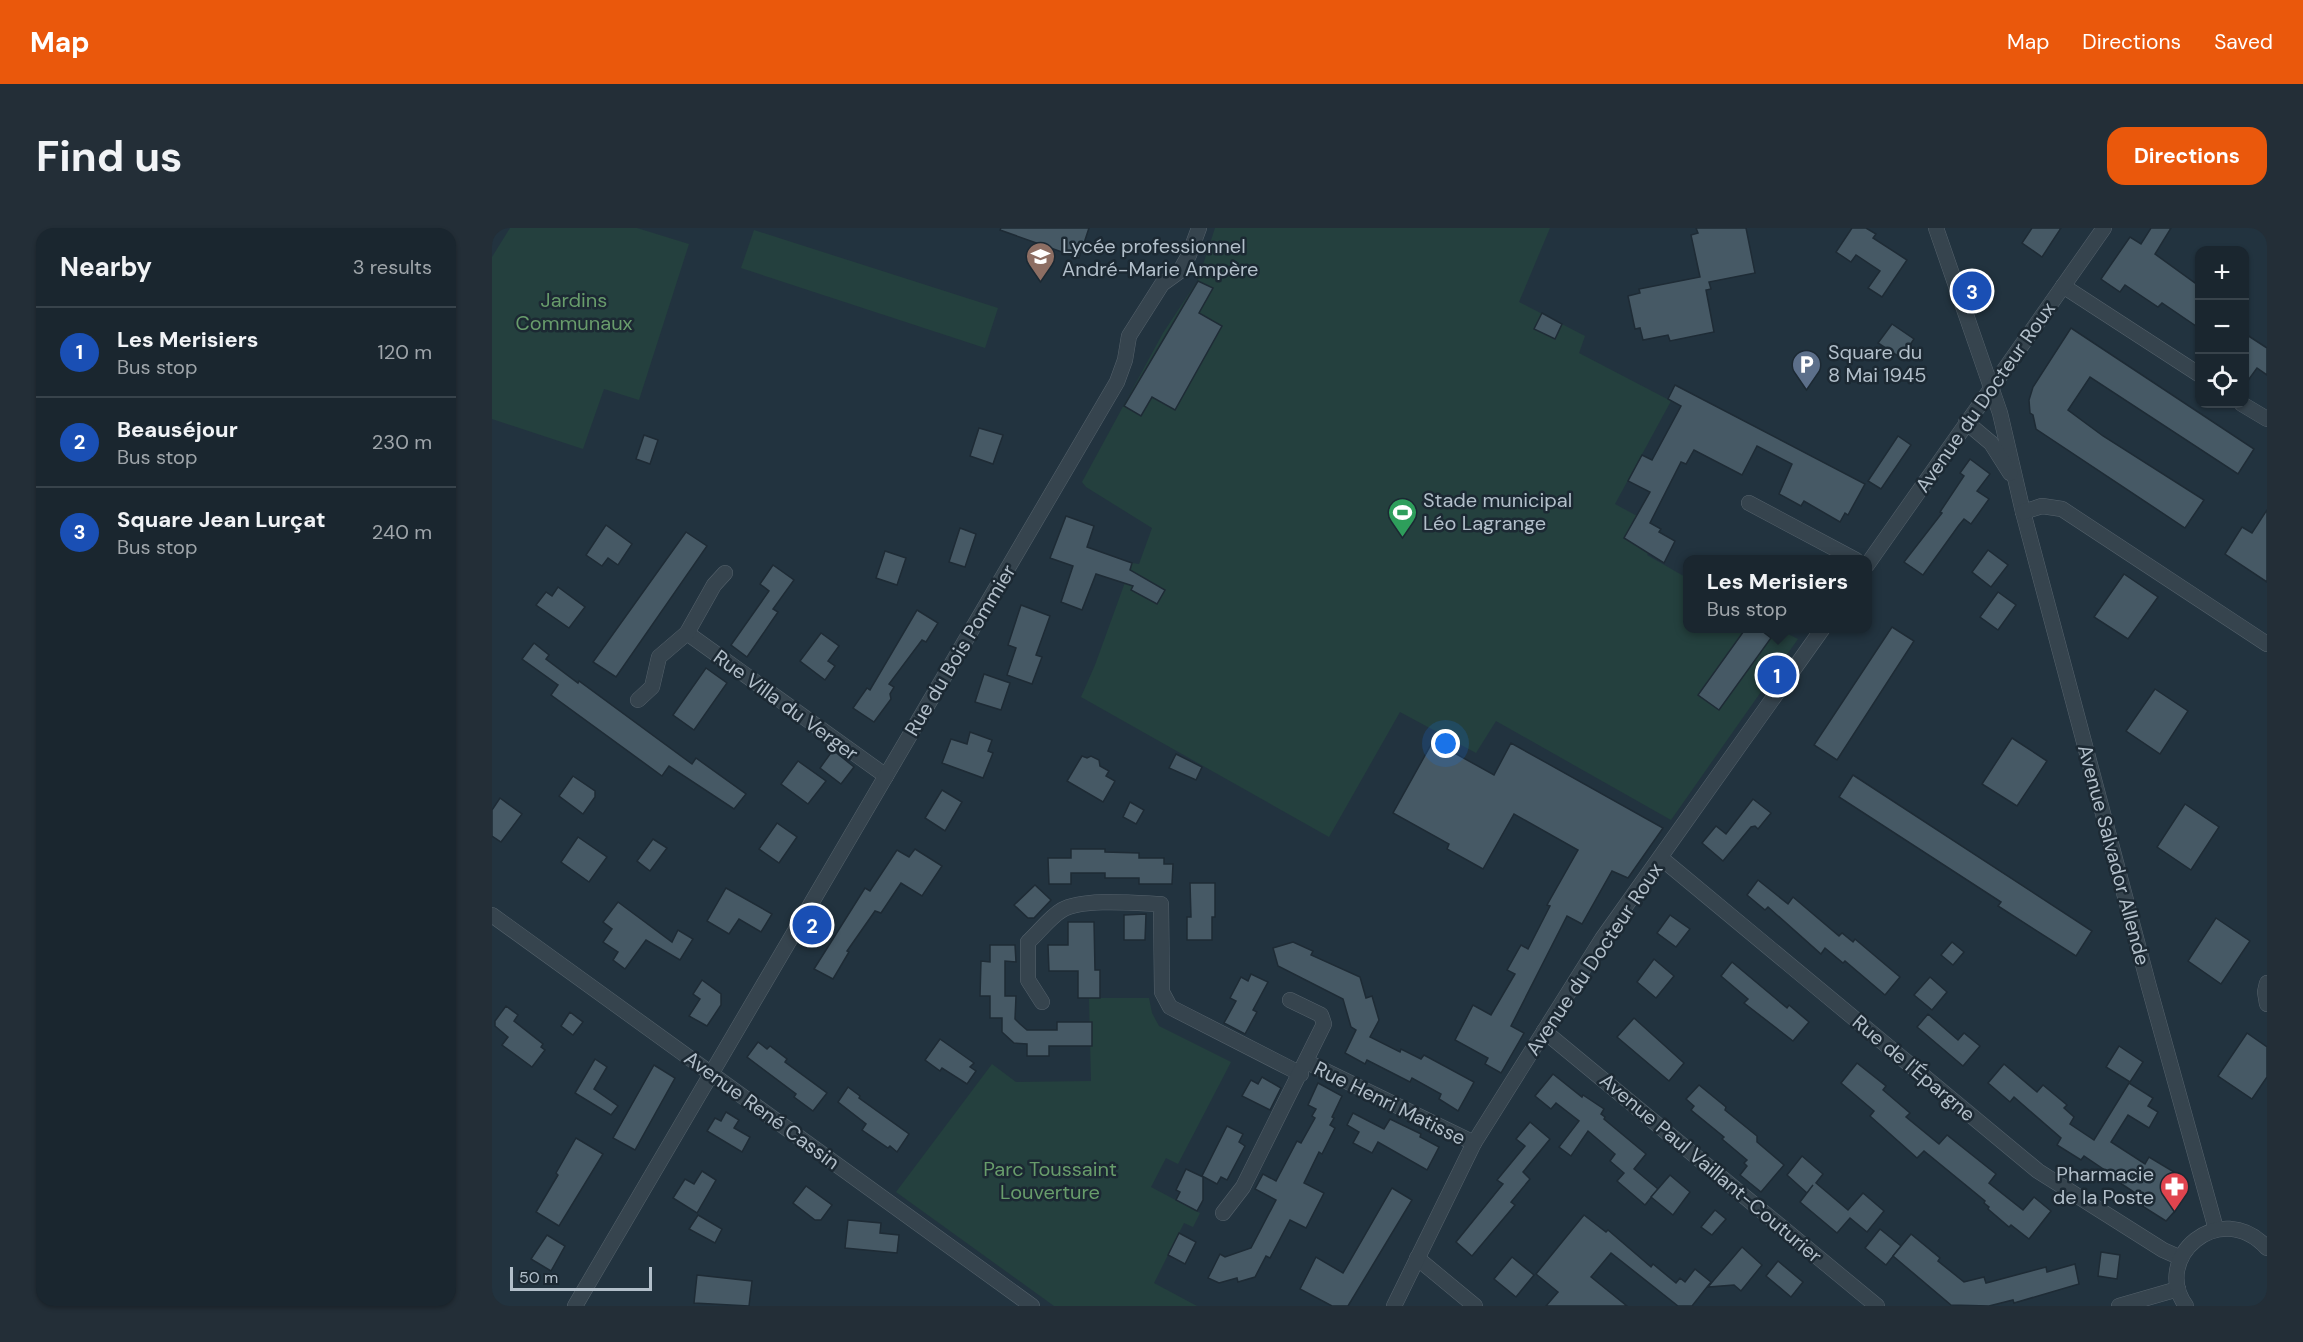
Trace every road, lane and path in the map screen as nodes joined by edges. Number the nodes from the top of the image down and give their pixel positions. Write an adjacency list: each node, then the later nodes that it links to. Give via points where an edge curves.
1 (1199, 228): 20 (street, Rue du Bois Pommier, via 1180,271 1162,284 1129,336 1117,382)
2 (1936, 228): 6 (street, Avenue Salvador Allende)
3 (2104, 228): 4 (street, Avenue du Docteur Roux)
4 (2063, 286): 5 (street); 6 (street, Avenue du Docteur Roux)
5 (2195, 372)
6 (1991, 387): 9 (street, Avenue du Docteur Roux); 10 (street, Avenue Salvador Allende)
7 (2249, 408): 8 (street)
8 (2267, 419)
9 (1966, 422): 10 (street, Avenue Salvador Allende, via 1991,443); 14 (street, Avenue du Docteur Roux)
10 (2015, 480): 12 (street, Avenue Salvador Allende)
11 (1749, 503): 13 (street)
12 (2023, 512): 18 (street, via 2042,506 2062,509); 32 (street, Avenue Salvador Allende)
13 (1848, 555)
14 (1872, 558)
15 (725, 573): 16 (street)
16 (687, 633): 19 (street, via 659,657 652,687); 20 (street, Rue Villa du Verger)
17 (1819, 633): 21 (street, Avenue du Docteur Roux)
18 (2267, 644)
19 (638, 700)
20 (886, 776): 29 (street, Rue du Bois Pommier)
21 (1661, 858): 27 (street, Avenue du Docteur Roux, via 1602,939); 35 (street, Rue de l'Épargne, via 2038,1171 2163,1251)
22 (492, 915): 29 (street, Avenue René Cassin)
23 (2267, 982): 26 (street)
24 (1290, 1000): 28 (street, Rue Henri Matisse, via 1321,1015 1324,1024)
25 (1042, 1002): 28 (street, Rue Henri Matisse, via 1028,980 1028,942 1060,911 1088,903 1161,904 1162,992 1170,1007)
26 (2267, 1004)
27 (1544, 1031): 30 (street, Avenue du Docteur Roux); 41 (street, Avenue Paul Vaillant-Couturier)
28 (1304, 1068): 30 (street, Rue Henri Matisse); 31 (street, via 1243,1187)
29 (712, 1073): 37 (street, Rue du Bois Pommier); 38 (street, Avenue René Cassin)
30 (1474, 1143): 34 (street, Avenue du Docteur Roux)
31 (1223, 1213)
32 (2216, 1229): 33 (street, via 2245,1231); 35 (street, via 2195,1240)
33 (2267, 1248)
34 (1417, 1258): 39 (street, Avenue du Docteur Roux); 40 (street)
35 (2181, 1258): 36 (street)
36 (2178, 1289): 42 (street); 43 (street)
37 (575, 1306)
38 (1032, 1306)
39 (1394, 1306)
40 (1475, 1306)
41 (1877, 1306)
42 (2119, 1306)
43 (2187, 1306)

